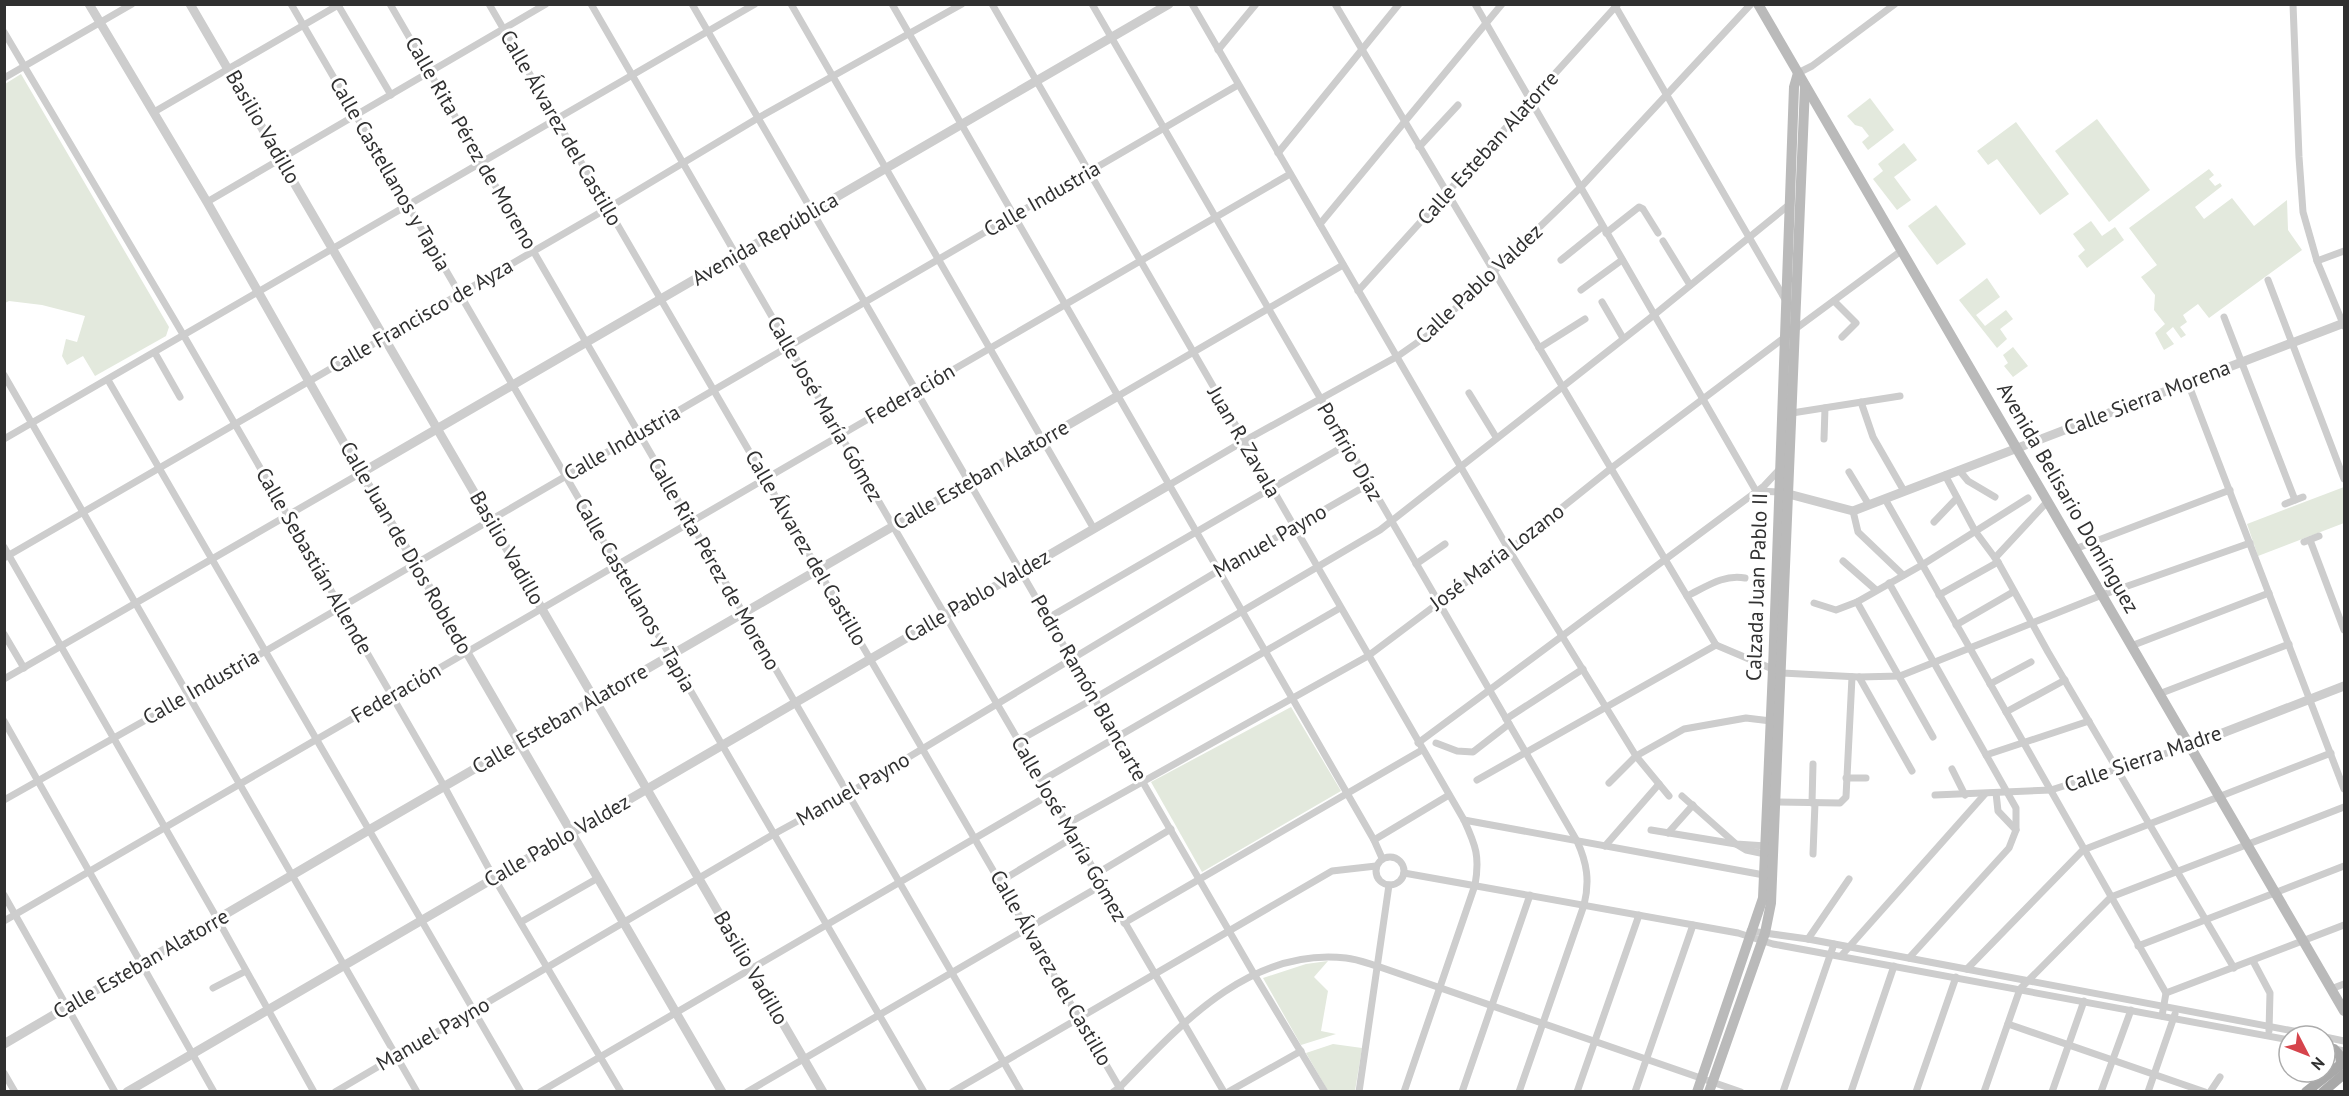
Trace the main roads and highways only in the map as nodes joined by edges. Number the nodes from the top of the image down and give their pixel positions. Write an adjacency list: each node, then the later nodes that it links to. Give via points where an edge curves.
1 (1758, 4): 2 (main road, Avenida Belisario Domínguez)
2 (1798, 73): 3 (main road, Avenida Belisario Domínguez); 4 (main road, Calzada Juan Pablo II, via 1794,87)
3 (1805, 86): 4 (main road, Calzada Juan Pablo II); 9 (main road, Avenida Belisario Domínguez)
4 (1796, 200): 5 (main road, Calzada Juan Pablo II)
5 (1792, 308): 6 (main road, Calzada Juan Pablo II, via 1796,329); 6 (main road, Calzada Juan Pablo II, via 1786,336 1780,468)
6 (1784, 492): 7 (main road, Calzada Juan Pablo II)
7 (1778, 671): 8 (main road, Calzada Juan Pablo II); 8 (main road, Calzada Juan Pablo II, via 1771,721)
8 (1774, 796): 12 (main road, Calzada Juan Pablo II, via 1762,898); 12 (main road, Calzada Juan Pablo II, via 1771,903 1763,937)
9 (2344, 1011)
10 (2337, 1052): 11 (main road)
11 (2343, 1072): 14 (main road); 15 (main road)
12 (1708, 1084): 13 (main road, Calzada Juan Pablo II)
13 (1697, 1092)
14 (2306, 1092)
15 (2323, 1092)

